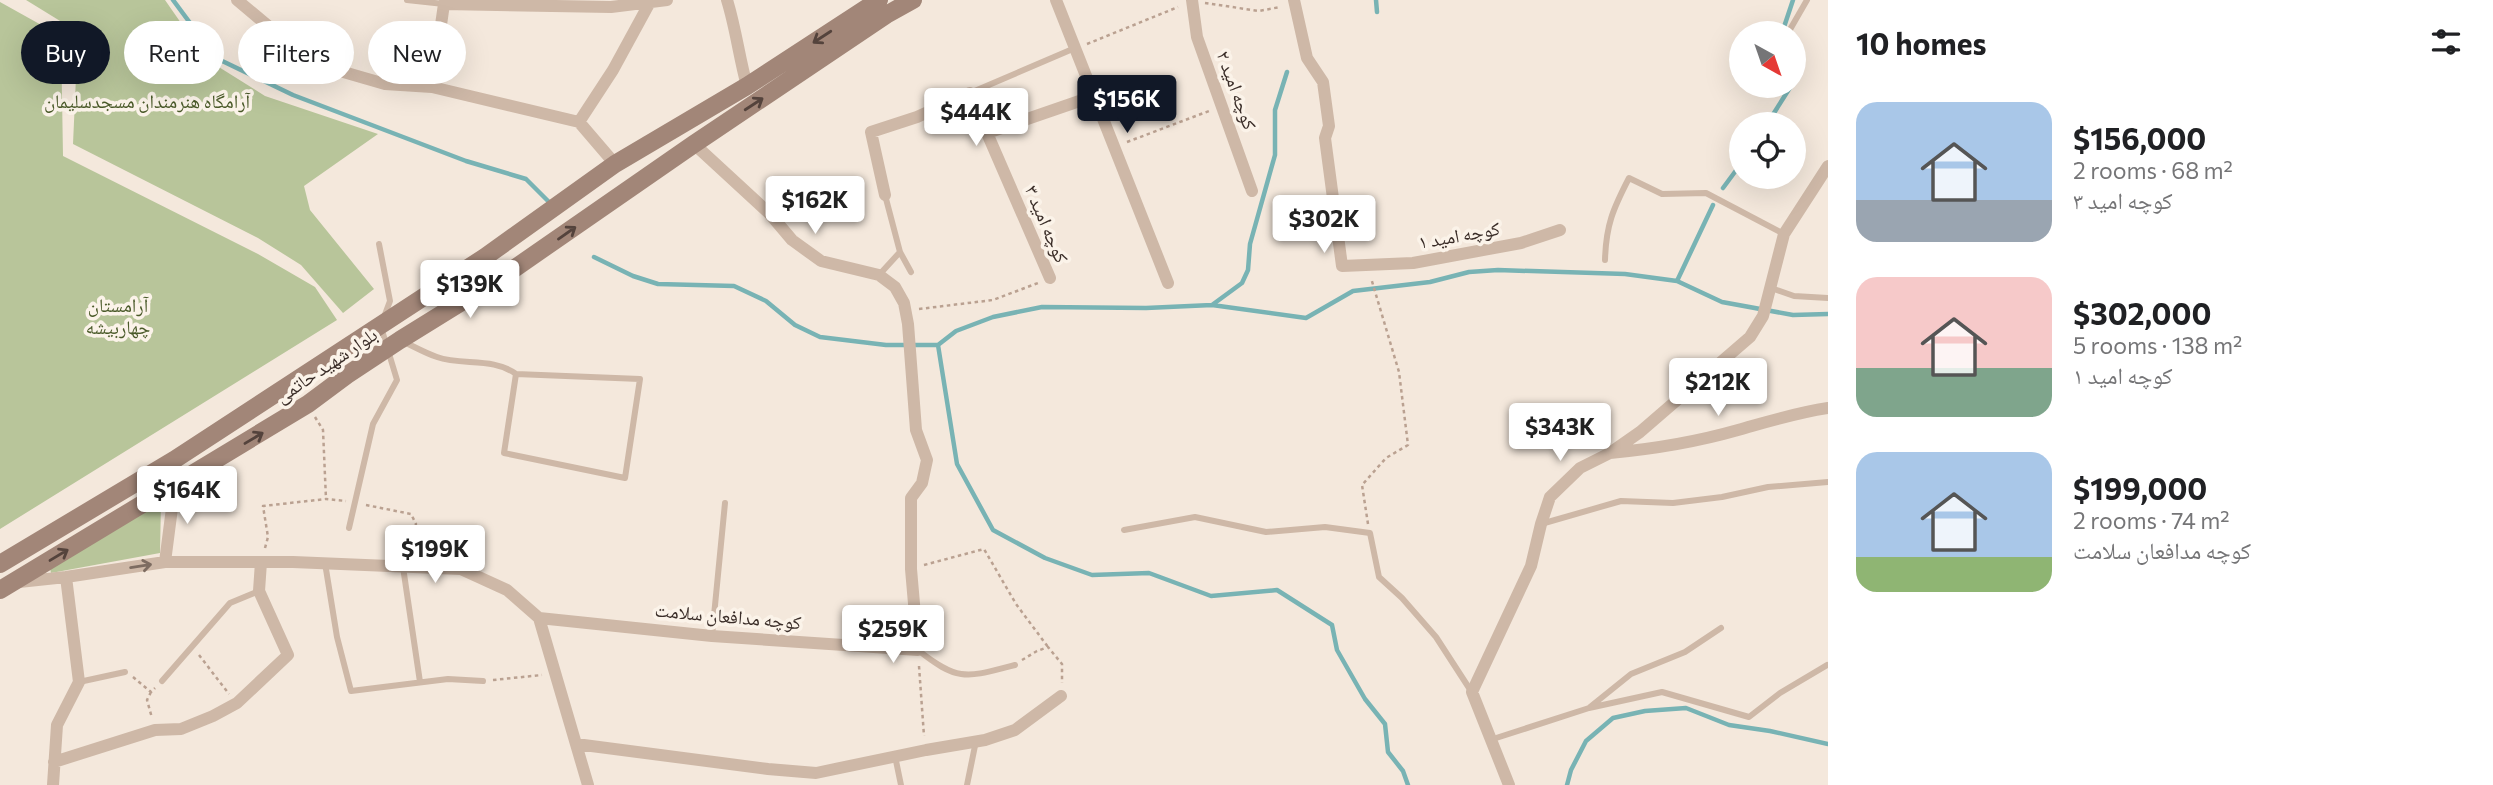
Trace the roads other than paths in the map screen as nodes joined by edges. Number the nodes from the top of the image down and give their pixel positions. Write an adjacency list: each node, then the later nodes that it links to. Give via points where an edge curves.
1 (237, 0): 16 (street, via 291,46 333,69 385,84)
2 (407, 0): 12 (lane)
3 (667, 0): 11 (street)
4 (727, 0): 15 (street)
5 (879, 0): 15 (main road, بلوار شهید حاتمی, one-way to 15)
6 (913, 0): 20 (main road, بلوار شهید حاتمی, one-way to 6)
7 (1056, 0): 14 (street)
8 (1192, 0): 23 (street, کوچه امید ۲, via 1197,37)
9 (1294, 0): 25 (street, کوچه امید ۱, via 1307,58 1323,82 1329,126 1325,138 1342,265 1413,263 1521,243)
10 (1807, 0): 13 (lane)
11 (649, 4): 12 (street); 19 (street)
12 (444, 5): 16 (street)
13 (1795, 21)
14 (1075, 48): 17 (lane); 18 (street)
15 (747, 86): 21 (main road, بلوار شهید حاتمی)
16 (432, 87): 19 (street)
17 (970, 93): 24 (street, via 871,132)
18 (1094, 96): 32 (street, کوچه امید ۳, via 987,133); 33 (street)
19 (579, 122): 21 (street)
20 (694, 144): 31 (street, via 792,240 821,261); 37 (main road, بلوار شهید حاتمی, one-way to 20, via 505,275)
21 (615, 164): 36 (main road, بلوار شهید حاتمی)
22 (1826, 173): 26 (street)
23 (1252, 191)
24 (885, 195): 28 (lane)
25 (1560, 230)
26 (1784, 234): 29 (lane, via 1706,193 1662,194 1629,178 1606,232); 34 (street)
27 (379, 244): 36 (lane, via 390,301)
28 (900, 252): 30 (lane); 31 (lane)
29 (1605, 260)
30 (911, 272)
31 (879, 275): 59 (street, via 895,287 904,303 916,430 927,460 922,483 911,498)
32 (1050, 278)
33 (1168, 283)
34 (1769, 294): 35 (lane); 40 (street, via 1750,337)
35 (1828, 298)
36 (380, 325): 37 (lane); 41 (main road, بلوار شهید حاتمی)
37 (394, 345): 38 (lane, via 438,358 492,364); 43 (main road, بلوار شهید حاتمی, one-way to 37); 46 (lane, via 397,380 373,424)
38 (516, 374): 38 (lane, via 640,379 625,478 504,453)
39 (1828, 408): 40 (street, via 1792,413 1658,449)
40 (1609, 453): 45 (street, via 1563,482 1550,497)
41 (174, 460): 43 (street); 50 (main road, بلوار شهید حاتمی)
42 (1828, 482): 45 (lane, via 1673,503 1621,501)
43 (175, 485): 48 (street); 54 (main road, بلوار شهید حاتمی, one-way to 43)
44 (725, 503): 58 (lane)
45 (1541, 524): 67 (street, via 1531,566)
46 (349, 528)
47 (1124, 530): 67 (lane, via 1195,517 1266,532 1325,527 1370,533 1379,577 1436,637)
48 (165, 562): 49 (street); 53 (street, one-way to 48)
49 (261, 562): 51 (street); 55 (street)
50 (0, 564)
51 (325, 564): 52 (street); 66 (lane, via 351,691)
52 (403, 566): 56 (street, via 461,569 506,590); 66 (lane)
53 (66, 577): 54 (street); 65 (street)
54 (5, 585)
55 (260, 591): 63 (lane, via 230,603); 74 (street, via 288,655 237,703 181,729 156,730)
56 (539, 618): 58 (street, کوچه مدافعان سلامت); 72 (street)
57 (1721, 628): 69 (lane, via 1685,652 1631,674)
58 (712, 636): 59 (street, کوچه مدافعان سلامت)
59 (918, 650): 60 (lane, via 957,675)
60 (1016, 665)
61 (1827, 665): 69 (lane, via 1749,717 1662,692)
62 (125, 672): 65 (lane)
63 (162, 681)
64 (483, 681): 66 (lane)
65 (79, 682): 74 (street, via 57,725)
66 (420, 682)
67 (1472, 692): 70 (street)
68 (1061, 696): 71 (street, via 1015,730)
69 (1589, 708): 70 (lane)
70 (1493, 739): 79 (street)
71 (976, 741): 73 (street); 78 (lane)
72 (576, 744): 73 (street, via 816,773); 76 (street)
73 (895, 756): 77 (lane)
74 (54, 762): 75 (street)
75 (52, 785)
76 (588, 785)
77 (901, 785)
78 (967, 785)
79 (1509, 785)

